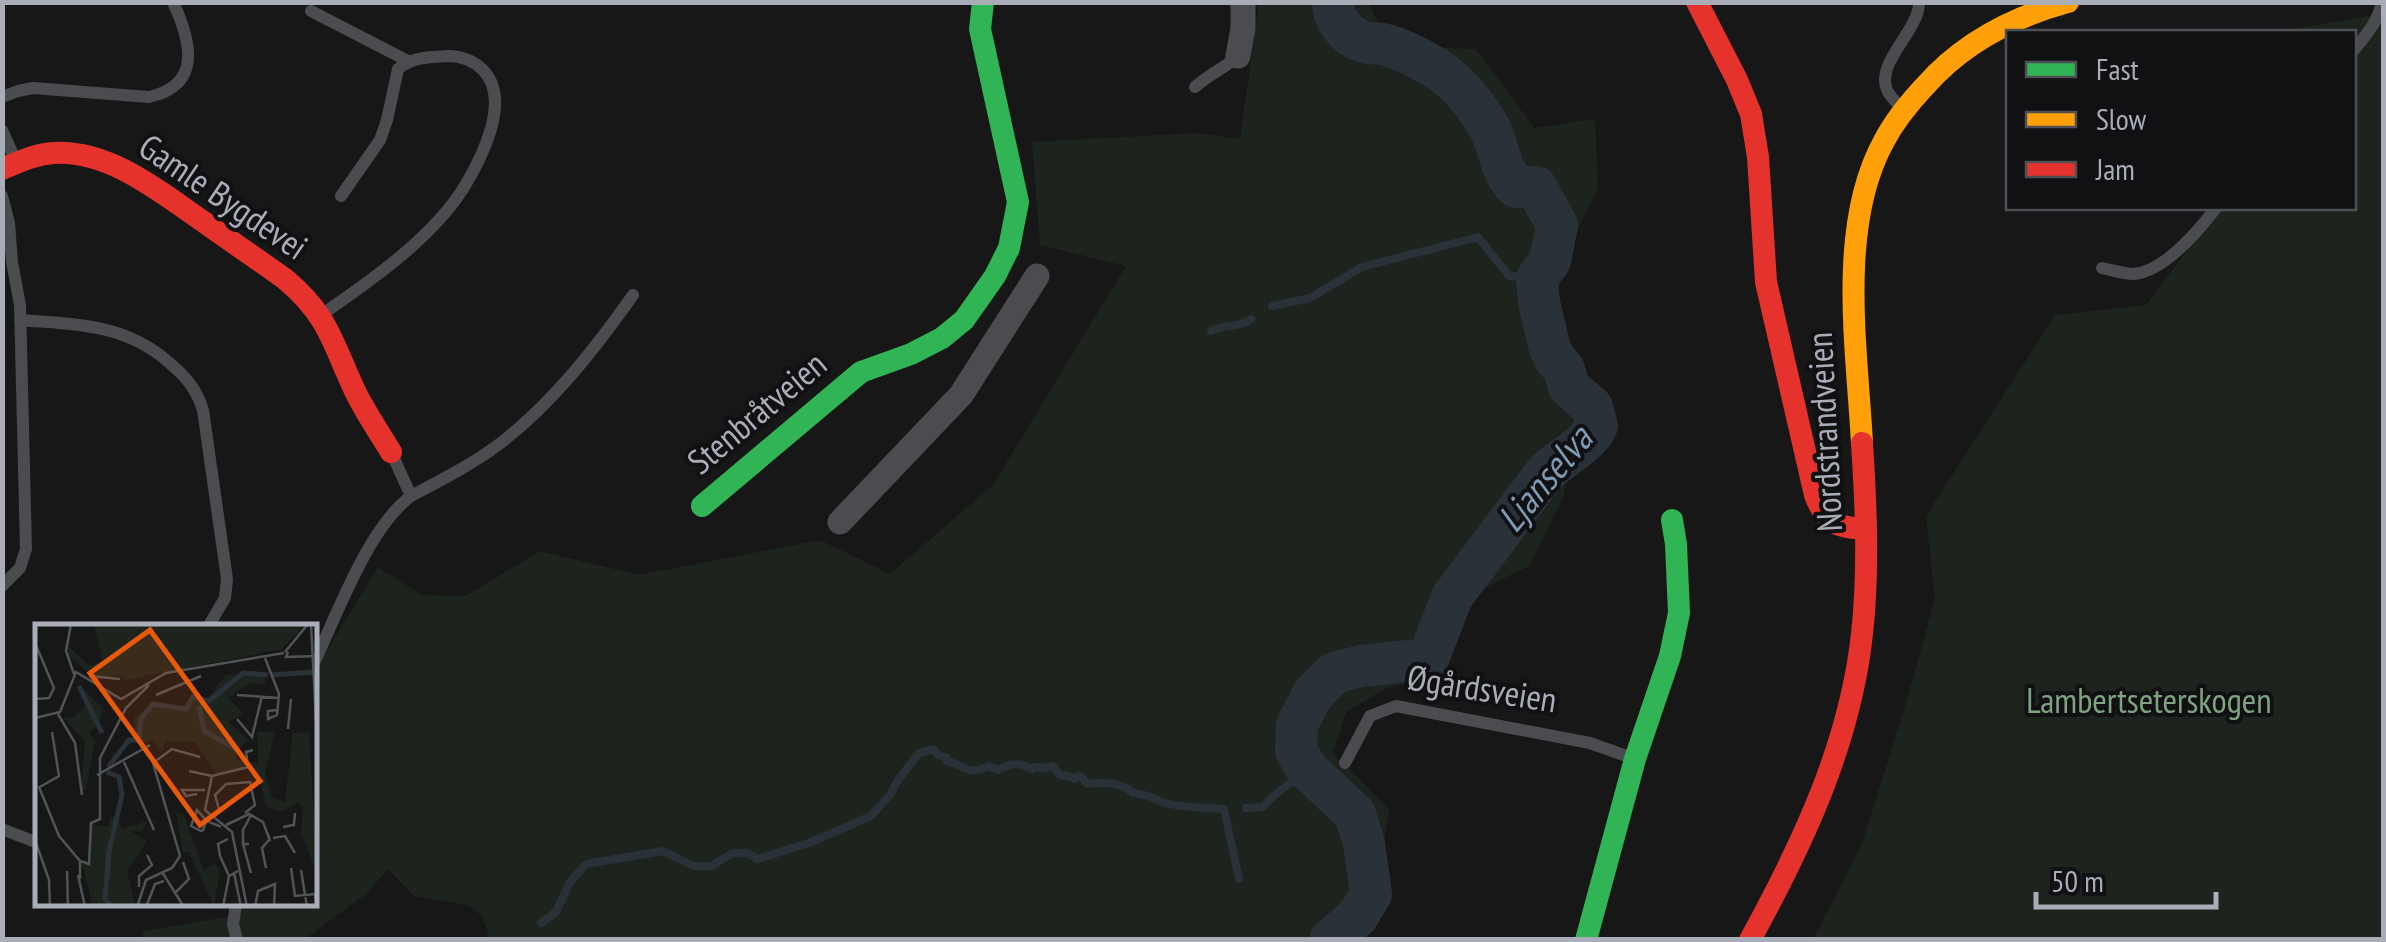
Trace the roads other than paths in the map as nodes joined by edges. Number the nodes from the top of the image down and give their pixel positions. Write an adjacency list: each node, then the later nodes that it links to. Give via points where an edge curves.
1 (173, 2): 13 (lane, Gamle Bygdevei, via 190,52 180,79 160,95 33,88)
2 (982, 2): 25 (street, Stenbråtveien, via 980,29 1018,211 1009,248)
3 (1243, 2): 10 (street)
4 (1698, 2): 32 (street, via 1751,114 1766,282 1820,512 1840,528)
5 (1919, 2): 14 (lane, via 1885,76 1888,94)
6 (2068, 2): 14 (street, Nordstrandveien, via 2029,13 1969,45)
7 (2382, 2): 9 (lane)
8 (311, 11): 11 (lane)
9 (2356, 47)
10 (1238, 56): 12 (lane)
11 (408, 61): 18 (lane, Gamle Bygdevei, via 398,69 380,140); 23 (lane, via 469,59 489,78 493,122 465,186 442,214 374,280)
12 (1196, 86)
13 (2, 97)
14 (1904, 110): 32 (street, Nordstrandveien, via 1868,181 1855,236)
15 (2, 130): 16 (lane, Gamle Bygdevei)
16 (9, 165): 23 (street, Gamle Bygdevei, via 72,154 129,171 285,279)
17 (2, 196): 24 (lane)
18 (341, 196)
19 (2214, 210): 20 (lane, via 2198,232 2150,268 2134,274)
20 (2102, 268)
21 (1037, 276): 26 (street)
22 (633, 296): 28 (lane, via 574,374 516,430)
23 (322, 315): 27 (street, Gamle Bygdevei)
24 (20, 320): 33 (lane, via 26,549 20,568); 34 (lane, via 129,335 190,381 204,410 227,580)
25 (964, 320): 26 (street); 29 (street, Stenbråtveien, via 911,354 861,372)
26 (994, 344): 31 (street, via 961,395)
27 (390, 452): 28 (lane, Gamle Bygdevei)
28 (411, 496): 35 (lane, via 376,536)
29 (702, 506)
30 (1672, 520): 36 (street, via 1678,613 1668,669)
31 (840, 522)
32 (1866, 529): 43 (street, Nordstrandveien, via 1862,635 1837,753 1802,843)
33 (2, 586)
34 (210, 624)
35 (318, 655)
36 (1635, 759): 37 (lane, Øgårdsveien, via 1396,706 1370,716); 42 (street)
37 (1346, 764)
38 (2, 829): 39 (lane)
39 (35, 842)
40 (236, 907): 41 (lane)
41 (236, 940)
42 (1586, 940)
43 (1750, 940)

